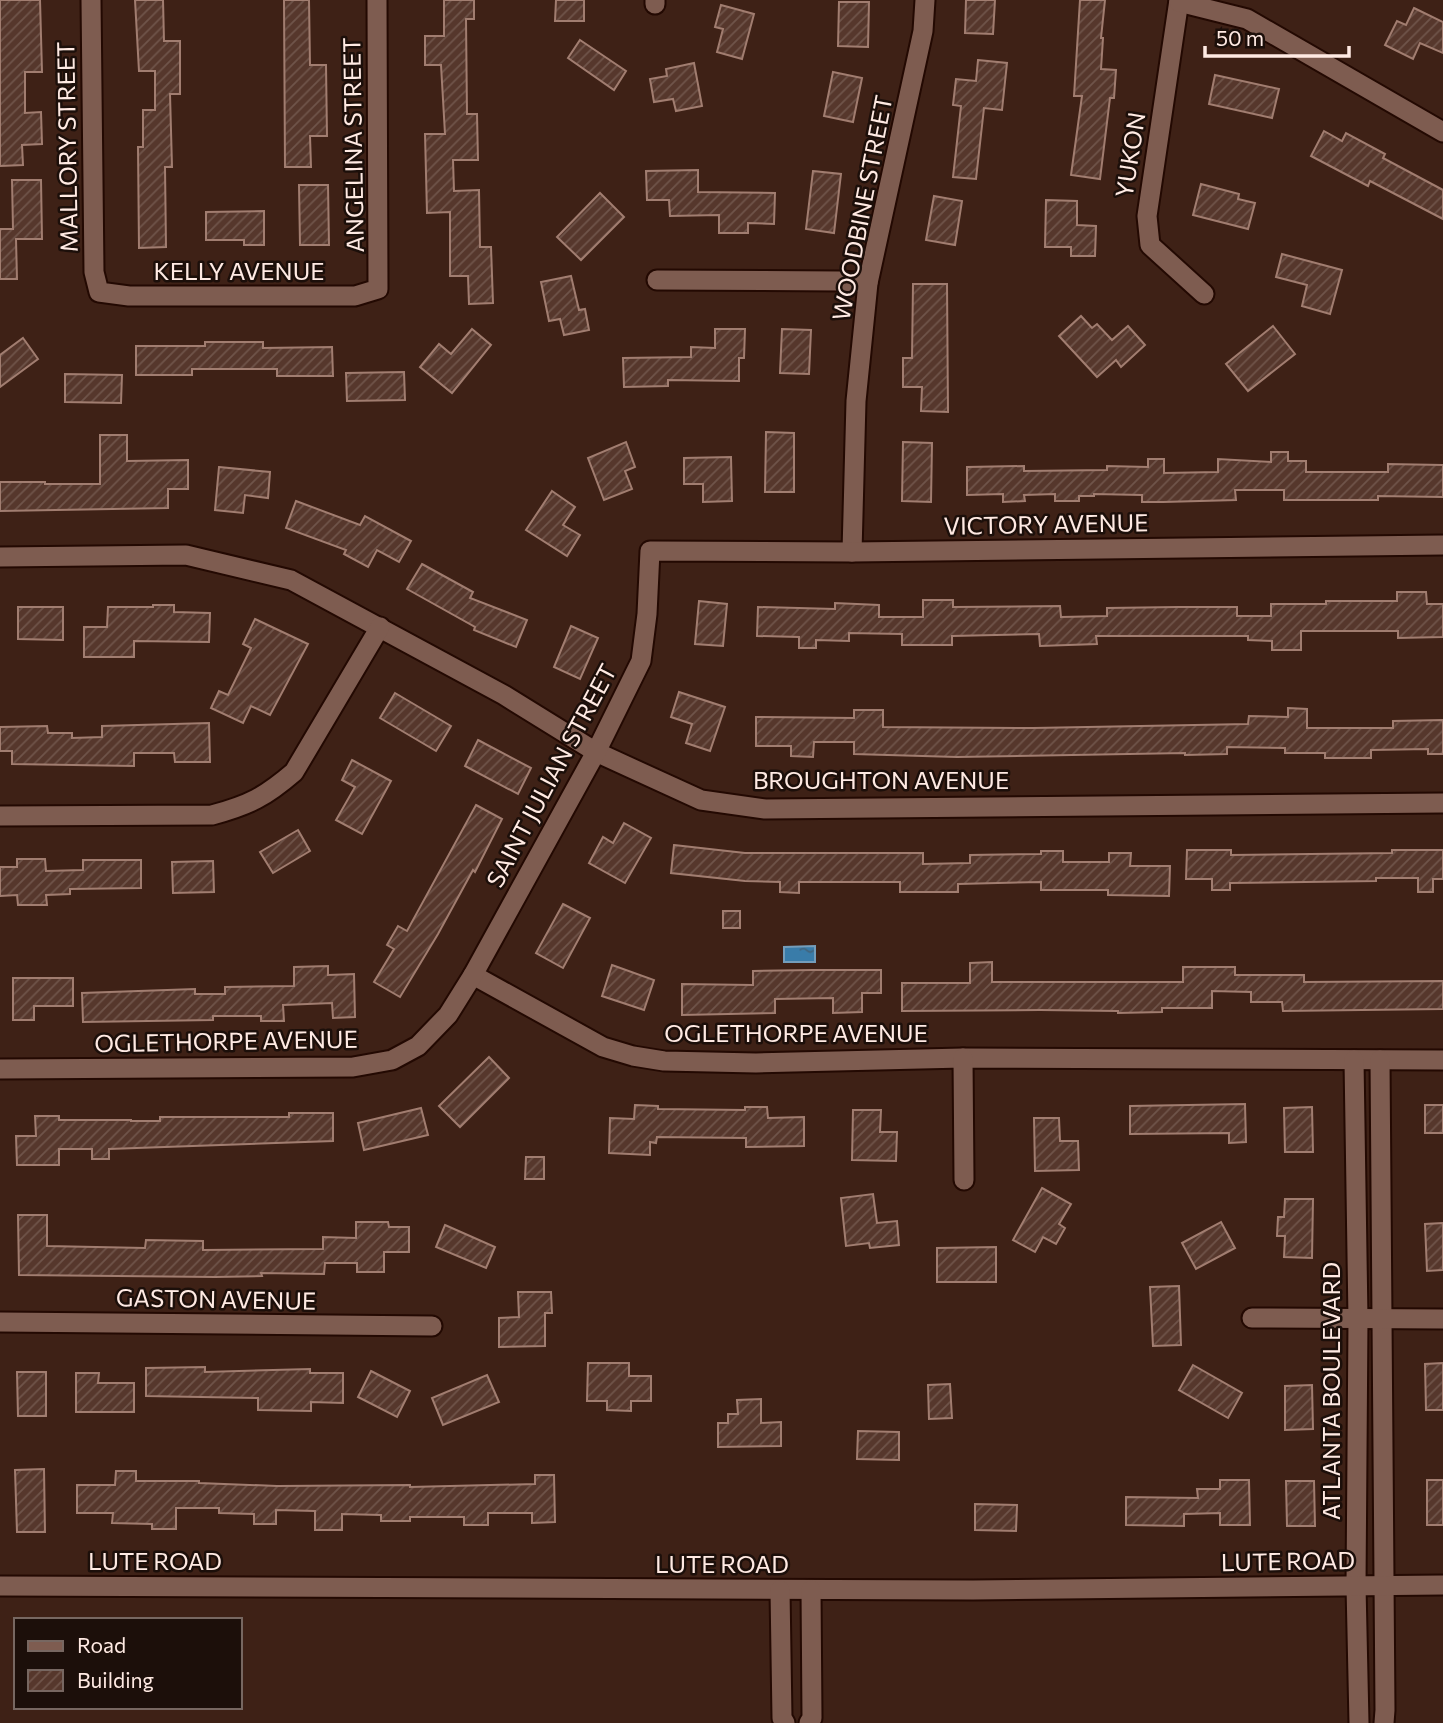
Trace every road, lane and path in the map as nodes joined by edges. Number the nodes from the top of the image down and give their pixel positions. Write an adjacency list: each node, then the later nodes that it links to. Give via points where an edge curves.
1 (91, 0): 9 (street, MALLORY STREET, via 94,272)
2 (377, 0): 8 (street, ANGELINA STREET)
3 (925, 0): 7 (street, WOODBINE STREET, via 923,31)
4 (1179, 1): 5 (street, via 1247,19); 10 (street, YUKON, via 1147,216 1150,245)
5 (1443, 132)
6 (657, 280): 7 (street)
7 (868, 283): 13 (street, WOODBINE STREET, via 856,401)
8 (378, 289): 9 (street, KELLY AVENUE, via 355,296 130,296)
9 (99, 292)
10 (1204, 294)
11 (1443, 545): 13 (street, VICTORY AVENUE)
12 (650, 551): 13 (street, VICTORY AVENUE); 16 (street, SAINT JULIAN STREET, via 641,661)
13 (852, 552)
14 (0, 557): 15 (street, BROUGHTON AVENUE, via 186,555 291,580)
15 (380, 627): 16 (street, BROUGHTON AVENUE); 18 (street, via 294,772 245,806 212,815)
16 (596, 752): 17 (street, BROUGHTON AVENUE, via 701,800 765,809); 19 (street, SAINT JULIAN STREET)
17 (1443, 803)
18 (0, 816)
19 (473, 975): 20 (street, OGLETHORPE AVENUE, via 568,1029 633,1056 756,1063); 24 (street, OGLETHORPE AVENUE, via 448,1016 418,1046 392,1060 353,1067)
20 (963, 1058): 21 (street, OGLETHORPE AVENUE); 25 (street)
21 (1354, 1060): 22 (street, OGLETHORPE AVENUE); 27 (street, ATLANTA BOULEVARD)
22 (1380, 1060): 23 (street, OGLETHORPE AVENUE); 28 (street, ATLANTA BOULEVARD)
23 (1443, 1060)
24 (0, 1069)
25 (964, 1180)
26 (1252, 1318): 27 (street)
27 (1358, 1319): 28 (street); 33 (street, ATLANTA BOULEVARD)
28 (1382, 1319): 29 (street); 34 (street, ATLANTA BOULEVARD)
29 (1443, 1319)
30 (0, 1322): 31 (street, GASTON AVENUE)
31 (432, 1326)
32 (0, 1586): 36 (street, LUTE ROAD)
33 (1356, 1586): 34 (street, LUTE ROAD); 37 (street, LUTE ROAD); 40 (street, ATLANTA BOULEVARD)
34 (1384, 1586): 35 (street, LUTE ROAD); 41 (street, ATLANTA BOULEVARD)
35 (1443, 1586)
36 (780, 1590): 37 (street, LUTE ROAD); 38 (street)
37 (811, 1590): 39 (street)
38 (785, 1723)
39 (809, 1723)
40 (1359, 1723)
41 (1384, 1723)

